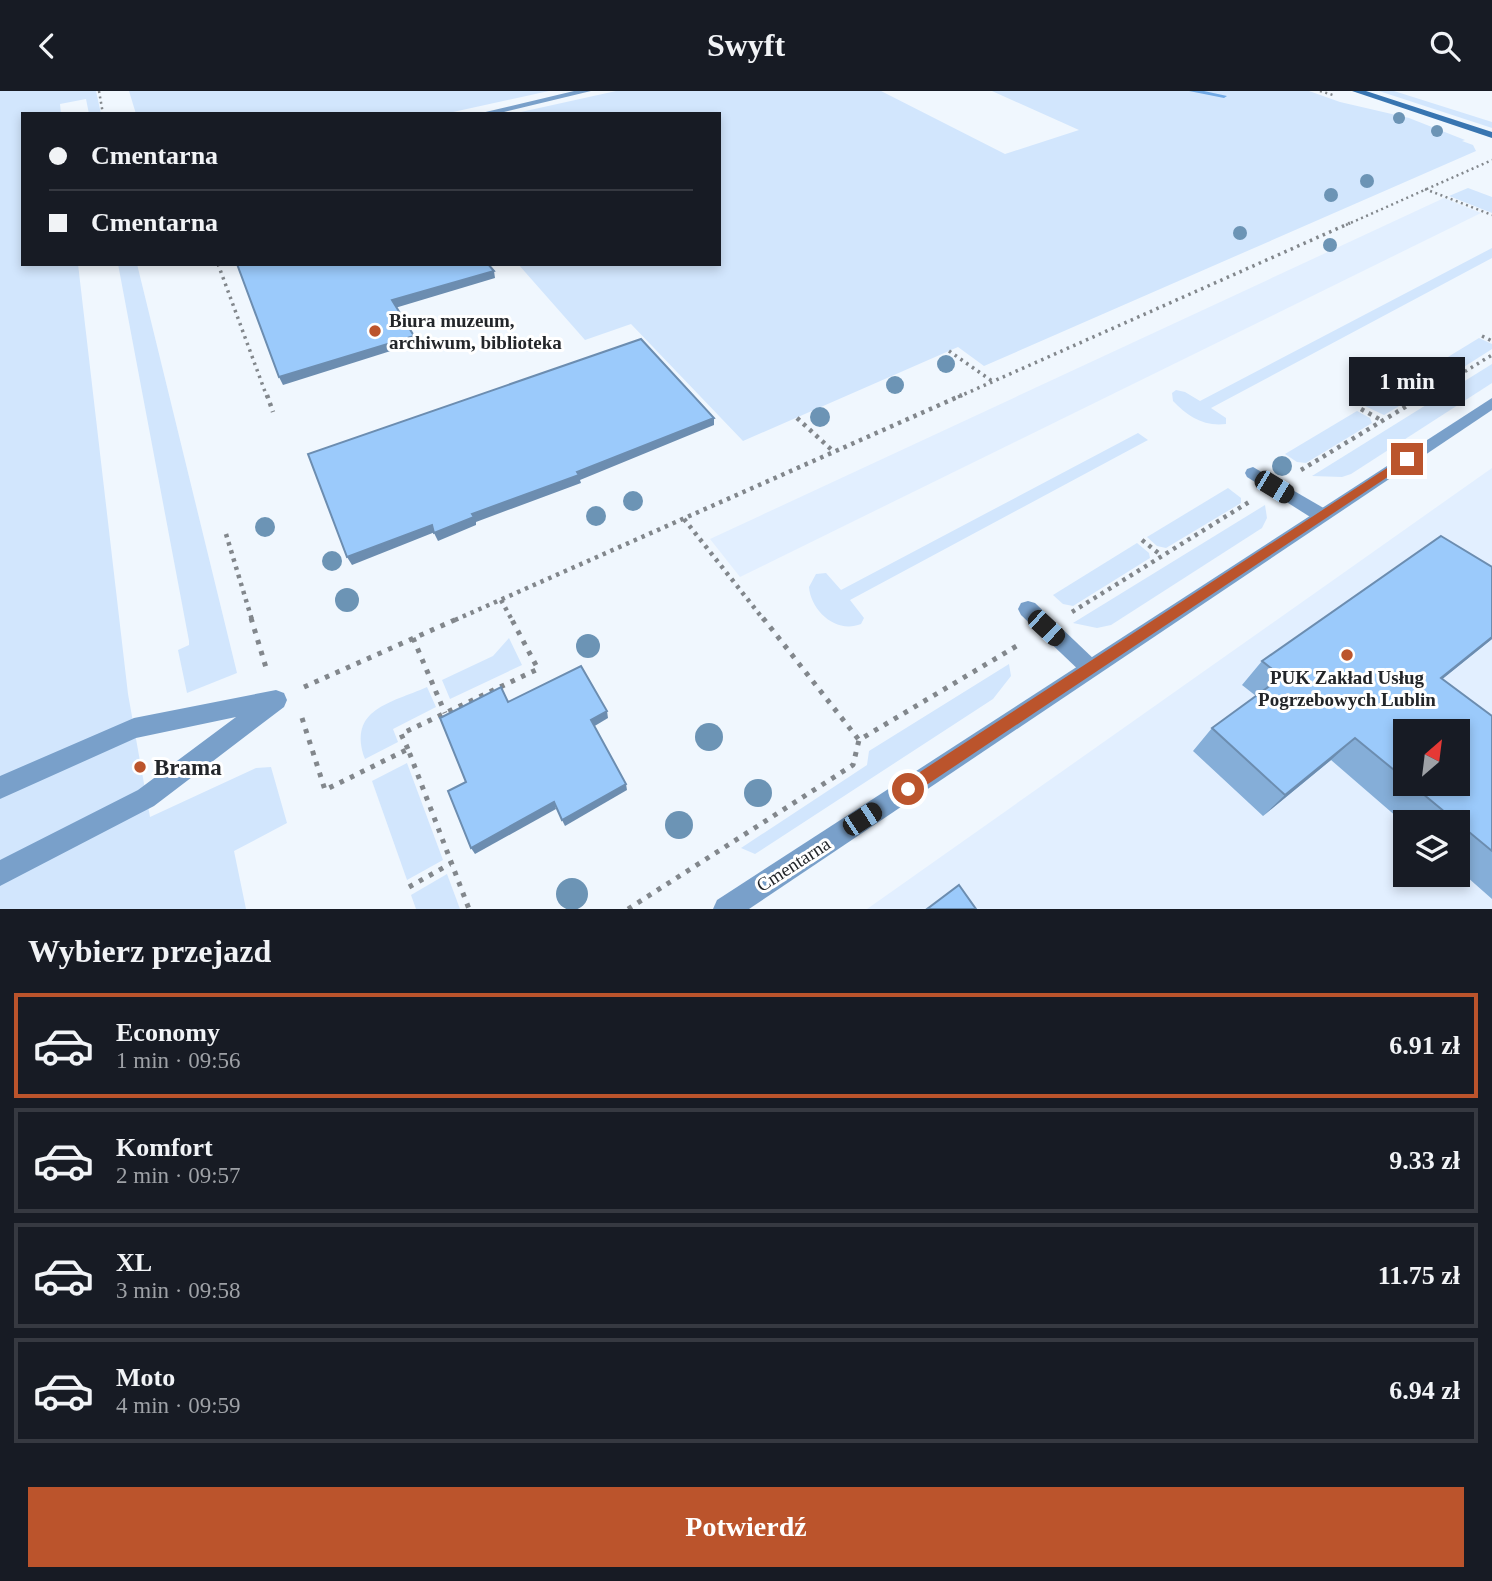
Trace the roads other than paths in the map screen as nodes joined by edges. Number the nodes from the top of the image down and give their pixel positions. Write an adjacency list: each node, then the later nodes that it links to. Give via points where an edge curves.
1 (586, 91): 3 (street)
2 (1357, 91): 4 (street)
3 (491, 112)
4 (1492, 135)
5 (1492, 403): 7 (street, Cmentarna)
6 (1253, 473): 7 (street)
7 (1321, 515): 9 (street, Cmentarna)
8 (1028, 609): 9 (street)
9 (1090, 668): 12 (street, Cmentarna)
10 (0, 788): 11 (street, via 134,728 285,696 146,798)
11 (0, 873)
12 (726, 909)

